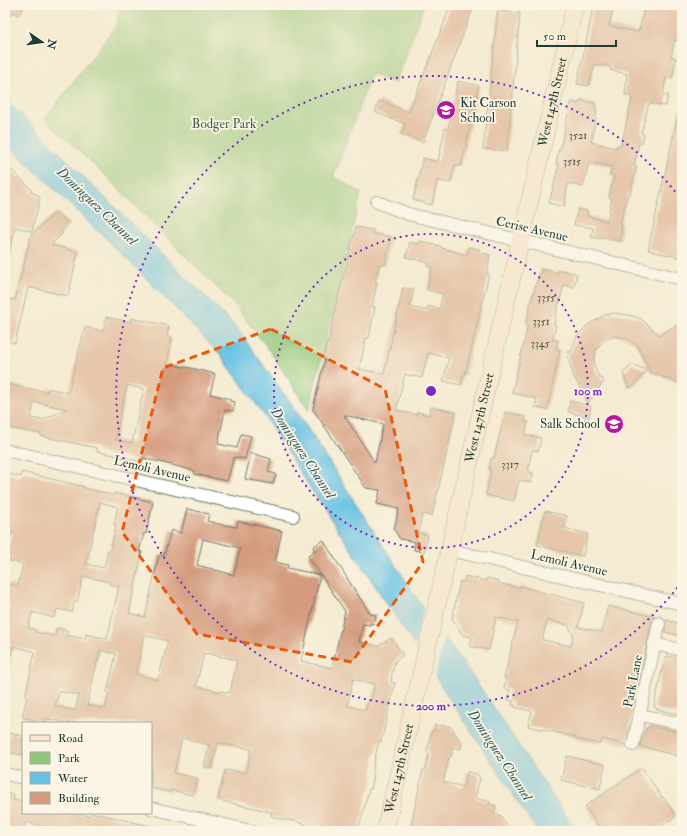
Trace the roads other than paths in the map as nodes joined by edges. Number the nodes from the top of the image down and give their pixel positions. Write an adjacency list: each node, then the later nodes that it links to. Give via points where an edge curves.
1 (575, 5): 3 (street, West 147th Street)
2 (377, 202): 3 (street, Cerise Avenue, via 408,214)
3 (520, 242): 4 (street, Cerise Avenue); 7 (street, West 147th Street)
4 (682, 280)
5 (5, 450): 6 (street, Lemoli Avenue)
6 (294, 516)
7 (450, 550): 8 (street, Lemoli Avenue); 19 (street, West 147th Street)
8 (682, 604)
9 (659, 623): 10 (street, Park Lane)
10 (654, 644): 11 (street); 12 (street, Park Lane)
11 (682, 650)
12 (640, 715): 13 (street); 14 (street, Park Lane)
13 (682, 724)
14 (633, 745)
15 (5, 774): 16 (street)
16 (22, 778)
17 (152, 808): 18 (street)
18 (252, 831)
19 (386, 831)

